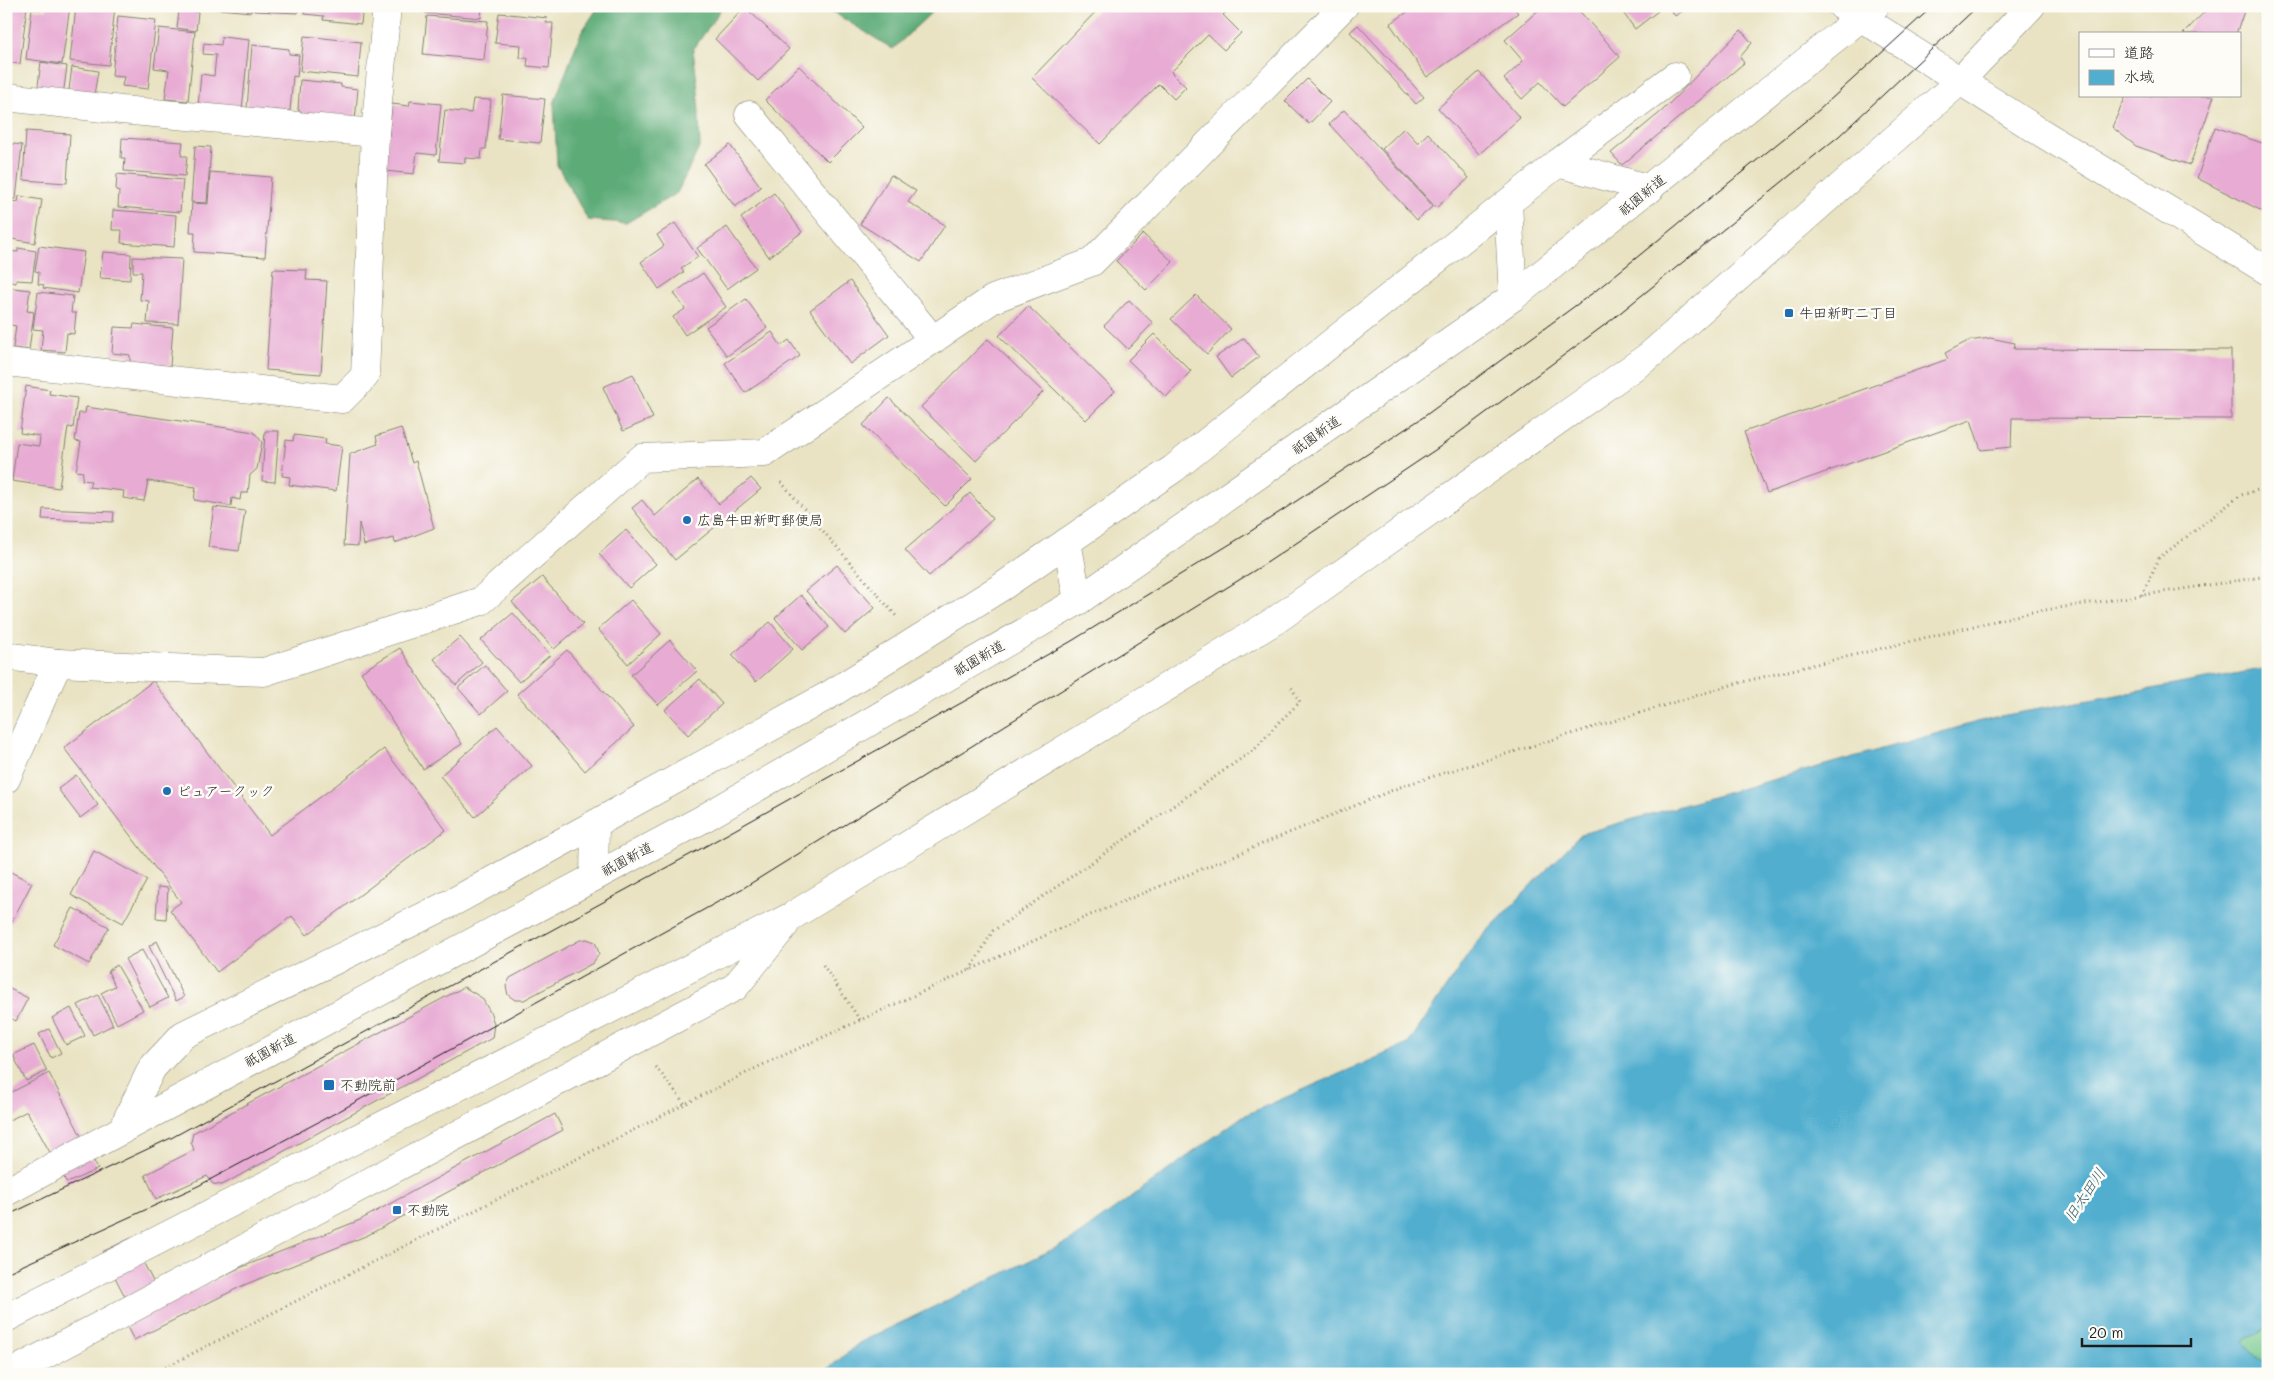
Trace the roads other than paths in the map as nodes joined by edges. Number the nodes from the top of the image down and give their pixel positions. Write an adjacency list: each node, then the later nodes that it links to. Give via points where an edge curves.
1 (387, 6): 9 (main road)
2 (1344, 6): 15 (main road, via 1092,262 993,299)
3 (2031, 6): 6 (main road)
4 (1860, 10): 6 (main road); 11 (main road, 祇園新道)
5 (1675, 76): 10 (main road)
6 (1960, 81): 13 (main road); 24 (main road, via 1650,356 1276,620)
7 (6, 97): 9 (main road)
8 (750, 114): 15 (main road)
9 (374, 133): 16 (main road, via 366,376 342,399)
10 (1558, 163): 11 (main road); 12 (main road)
11 (1650, 189): 14 (main road, 祇園新道)
12 (1508, 203): 14 (main road); 17 (main road, via 1173,469)
13 (2268, 271)
14 (1514, 297): 18 (main road, 祇園新道)
15 (933, 340): 20 (main road, via 765,453 642,458 481,601 264,672)
16 (6, 362)
17 (1067, 542): 18 (main road); 22 (main road, via 1004,586 828,695)
18 (1078, 601): 23 (main road, 祇園新道, via 700,821)
19 (6, 656): 20 (main road)
20 (58, 663): 21 (main road)
21 (6, 779)
22 (595, 825): 23 (main road); 25 (main road, via 455,902 183,1035 152,1068)
23 (594, 877): 25 (main road, 祇園新道)
24 (792, 916): 27 (main road); 28 (main road, via 734,987)
25 (122, 1130): 26 (main road, 祇園新道)
26 (6, 1192)
27 (6, 1318)
28 (9, 1374)

